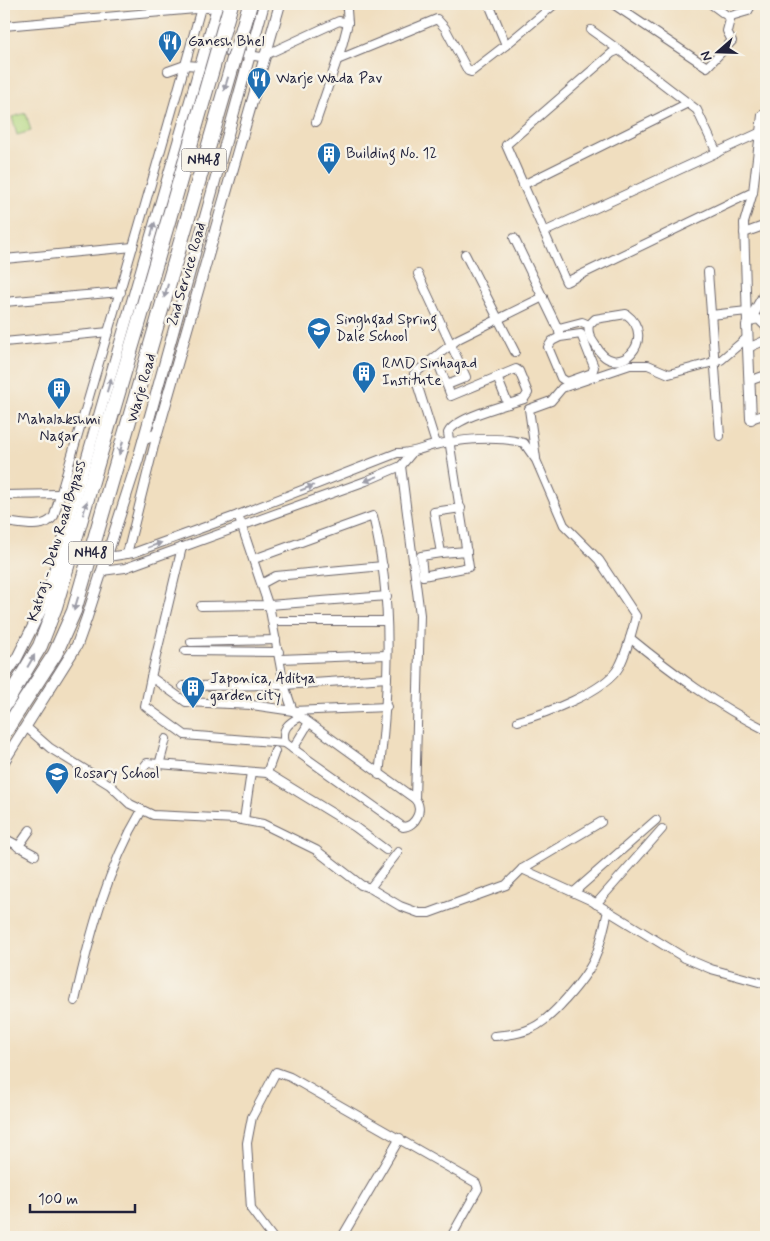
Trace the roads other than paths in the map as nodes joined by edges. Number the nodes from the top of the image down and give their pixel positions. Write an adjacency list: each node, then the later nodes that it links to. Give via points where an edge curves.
1 (250, 4): 111 (highway, NH48, one-way to 111, bridge, via 74,611 55,654)
2 (264, 4): 20 (street, Warje Road)
3 (280, 4): 19 (street, 2nd Service Road)
4 (489, 4): 16 (street)
5 (555, 4): 16 (street)
6 (613, 4): 12 (street, via 707,68 732,41 727,31)
7 (711, 4): 12 (street)
8 (752, 4): 12 (street, via 748,11)
9 (222, 5): 10 (street); 17 (street); 111 (highway, Katraj - Dehu Road Bypass / NH48, one-way to 9, bridge, via 40,646 55,607 143,308)
10 (201, 6): 14 (street); 22 (street)
11 (347, 10): 13 (street)
12 (730, 18)
13 (348, 23): 19 (street, via 339,21); 21 (street)
14 (4, 26)
15 (592, 30): 18 (street)
16 (506, 45): 21 (street, via 471,72 468,71 437,19)
17 (206, 48): 20 (street); 23 (street)
18 (619, 50): 25 (street); 30 (street, via 506,144)
19 (266, 55): 20 (street); 71 (street, 2nd Service Road)
20 (249, 57): 73 (street, Warje Road)
21 (337, 60): 27 (street)
22 (185, 65): 23 (street); 24 (street); 32 (street)
23 (201, 66): 33 (street)
24 (168, 71)
25 (688, 103): 29 (street, via 697,110); 30 (street)
26 (766, 117): 28 (street, via 762,115)
27 (316, 122)
28 (759, 133): 29 (street); 31 (street)
29 (717, 153): 35 (street)
30 (523, 185): 35 (street)
31 (753, 192): 35 (street, via 566,282); 36 (street)
32 (144, 206): 33 (street); 38 (street)
33 (159, 207): 105 (street, one-way to 33, via 45,602)
34 (766, 225): 36 (street)
35 (544, 232)
36 (744, 233): 50 (street)
37 (514, 238): 45 (street)
38 (133, 247): 40 (street); 43 (street)
39 (465, 254): 49 (street)
40 (4, 259)
41 (708, 272): 48 (street)
42 (418, 274): 59 (street)
43 (121, 292): 46 (street); 54 (street)
44 (766, 292): 50 (street)
45 (543, 297): 49 (street); 52 (street)
46 (4, 302)
47 (766, 305): 50 (street)
48 (711, 315): 50 (street); 62 (street)
49 (497, 318): 59 (street); 61 (street)
50 (751, 319): 53 (street); 56 (street)
51 (588, 325): 51 (street, via 589,335 599,352 611,361 630,356 640,335 634,320 626,314 595,319); 52 (street, via 582,322)
52 (558, 327): 55 (street)
53 (766, 327)
54 (109, 332): 58 (street); 79 (street)
55 (560, 337): 55 (street, via 581,334 594,371 566,382 561,378 548,347)
56 (748, 337): 60 (street); 62 (street, via 728,356)
57 (766, 340): 60 (street)
58 (4, 342)
59 (450, 344): 67 (street, via 464,378); 75 (street, via 414,374)
60 (748, 348): 66 (street)
61 (515, 352)
62 (714, 362): 72 (street); 77 (street, via 669,374 648,365 631,365 559,390 551,402 529,409)
63 (440, 368): 67 (street)
64 (766, 375): 66 (street)
65 (497, 377): 67 (street, via 452,396); 68 (street); 68 (street, via 517,370 525,386 527,397)
66 (749, 380): 70 (street)
67 (447, 385)
68 (508, 404): 74 (street, via 454,424 448,433)
69 (766, 414): 70 (street)
70 (751, 418)
71 (157, 434): 73 (street); 88 (street, 2nd Service Road)
72 (720, 436)
73 (142, 440): 89 (street, Warje Road)
74 (449, 442): 75 (street); 77 (street, via 507,439 524,443); 81 (street)
75 (436, 444): 76 (street)
76 (411, 454): 78 (street); 82 (street, one-way to 76, via 397,453)
77 (536, 460): 99 (street, via 564,525 599,560 636,616)
78 (401, 466): 84 (street, one-way to 84); 130 (street, via 420,614)
79 (60, 494): 80 (street); 83 (street, via 54,516 43,525)
80 (4, 495)
81 (461, 508): 85 (street); 87 (street, via 434,512)
82 (238, 515): 84 (street); 88 (street, one-way to 82)
83 (4, 522)
84 (241, 526): 86 (street); 90 (street)
85 (467, 550): 87 (street); 87 (street, via 469,567 423,576 420,556)
86 (181, 551): 92 (street, via 125,568); 106 (street)
87 (441, 553)
88 (127, 554): 89 (street)
89 (108, 557): 92 (street, Warje Road)
90 (254, 559): 91 (street, via 374,516); 93 (street)
91 (383, 566): 93 (street, via 276,576); 94 (street)
92 (102, 570): 118 (street, Warje Road, via 77,645)
93 (263, 584): 95 (street)
94 (387, 596): 95 (street); 98 (street)
95 (269, 604): 96 (street); 97 (street)
96 (201, 606)
97 (273, 621): 98 (street); 100 (street)
98 (387, 621): 103 (street)
99 (630, 638): 114 (street, via 619,668 609,679 571,702); 117 (street, via 718,705)
100 (276, 640): 101 (street); 104 (street)
101 (191, 642)
102 (185, 651): 104 (street)
103 (387, 654): 104 (street); 107 (street)
104 (279, 655): 108 (street)
105 (4, 677)
106 (151, 677): 112 (street, via 186,702 252,705); 121 (street, via 145,706 185,735)
107 (387, 678): 108 (street); 110 (street)
108 (284, 684): 109 (street); 112 (street)
109 (183, 686)
110 (387, 707): 112 (street); 129 (street)
111 (8, 708): 118 (street); 119 (highway, NH48, bridge)
112 (292, 711): 113 (street)
113 (300, 717): 115 (street); 121 (street, via 286,726)
114 (518, 722)
115 (308, 724): 122 (street); 129 (street)
116 (4, 726): 118 (street)
117 (766, 730)
118 (24, 731): 124 (street, Warje Road); 131 (street, via 110,785 130,804)
119 (4, 732)
120 (166, 739): 125 (street)
121 (285, 743): 122 (street)
122 (293, 749): 130 (street, via 403,827 410,825 419,814 419,805)
123 (275, 751): 128 (street)
124 (4, 761)
125 (159, 764): 126 (street, via 147,763); 127 (street)
126 (140, 772)
127 (250, 772): 128 (street); 132 (street)
128 (267, 773): 139 (street, via 340,817)
129 (379, 775): 130 (street)
130 (414, 800)
131 (142, 810): 132 (street, via 154,815); 148 (street, via 128,834 100,902)
132 (244, 820): 143 (street, via 263,824 316,850 361,885)
133 (656, 820): 144 (street)
134 (601, 822): 142 (street)
135 (662, 829): 145 (street)
136 (30, 830): 138 (street)
137 (4, 838): 138 (street)
138 (18, 847): 141 (street)
139 (386, 850)
140 (398, 852): 143 (street)
141 (35, 855)
142 (522, 869): 143 (street, via 506,885 429,914 400,906); 144 (street)
143 (370, 888)
144 (574, 892): 145 (street)
145 (596, 904): 146 (street)
146 (608, 911): 147 (street, via 685,958 711,969); 149 (street, via 590,966 556,1009 542,1024 531,1029)
147 (766, 984)
148 (76, 1001)
149 (494, 1036)
150 (400, 1138): 151 (street, via 276,1072 252,1117 247,1143 248,1198 251,1209); 152 (street); 153 (street, via 476,1183 478,1189 472,1204)
151 (272, 1237)
152 (342, 1237)
153 (451, 1237)

